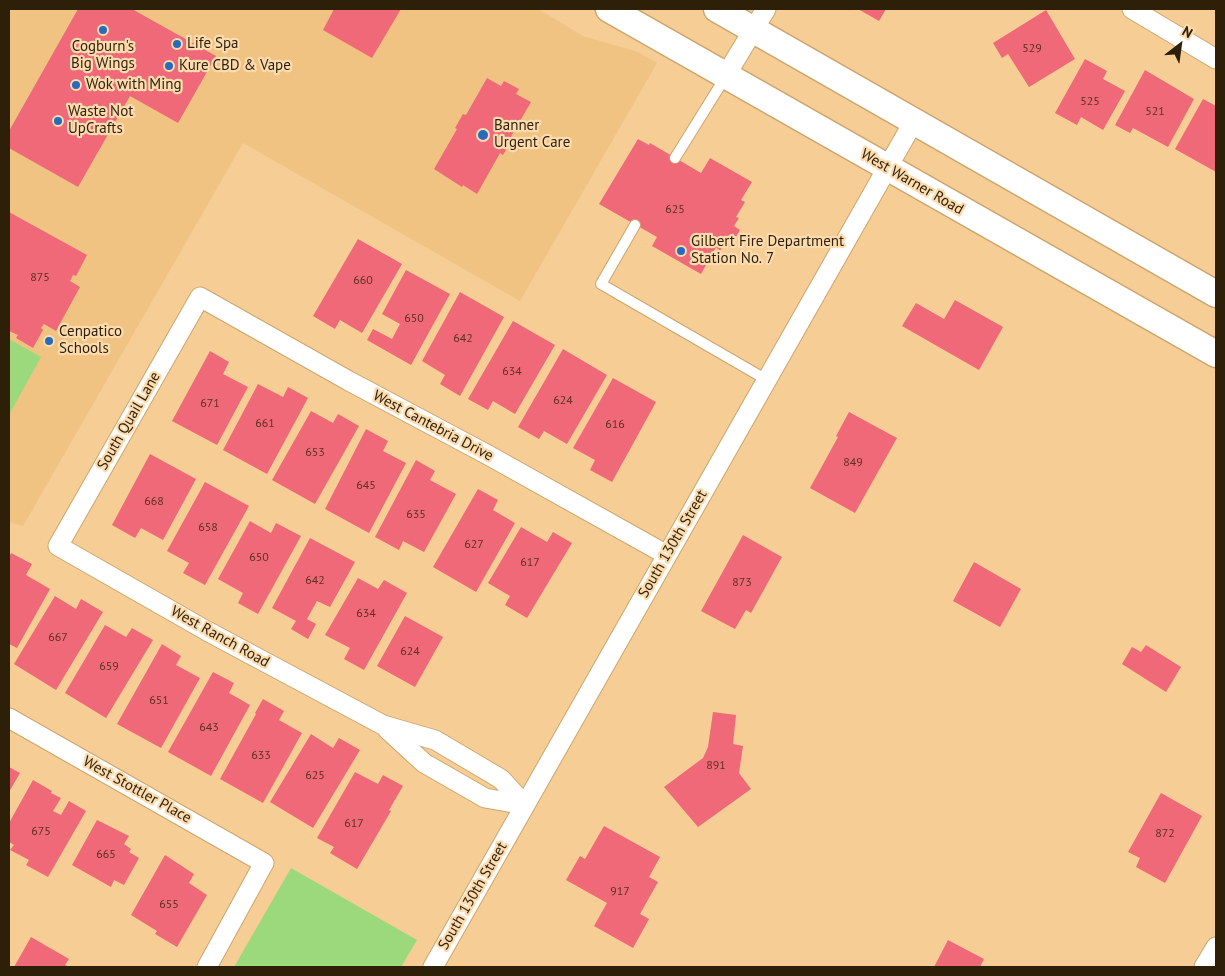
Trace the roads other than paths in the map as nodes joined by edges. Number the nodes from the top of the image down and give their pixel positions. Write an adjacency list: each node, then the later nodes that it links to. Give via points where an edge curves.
1 (609, 9): 6 (main road, West Warner Road)
2 (717, 9): 4 (main road)
3 (1132, 9): 5 (street)
4 (760, 19): 6 (street); 7 (main road)
5 (1216, 59)
6 (726, 75): 8 (lane); 9 (main road, West Warner Road)
7 (914, 121): 9 (street, South 130th Street); 11 (main road)
8 (675, 158)
9 (888, 168): 13 (main road, West Warner Road); 14 (street, South 130th Street)
10 (635, 225): 14 (lane, via 601,284)
11 (1216, 294)
12 (200, 297): 15 (street, South Quail Lane); 16 (street, West Cantebria Drive)
13 (1216, 354)
14 (767, 380): 16 (street, South 130th Street)
15 (58, 546): 18 (street, West Ranch Road, via 382,724 434,740 501,778)
16 (667, 555): 18 (street, South 130th Street)
17 (9, 718): 20 (street, West Stottler Place, via 264,863)
18 (525, 805): 21 (street, South 130th Street)
19 (1216, 947): 22 (street)
20 (206, 967)
21 (433, 967)
22 (1204, 967)

